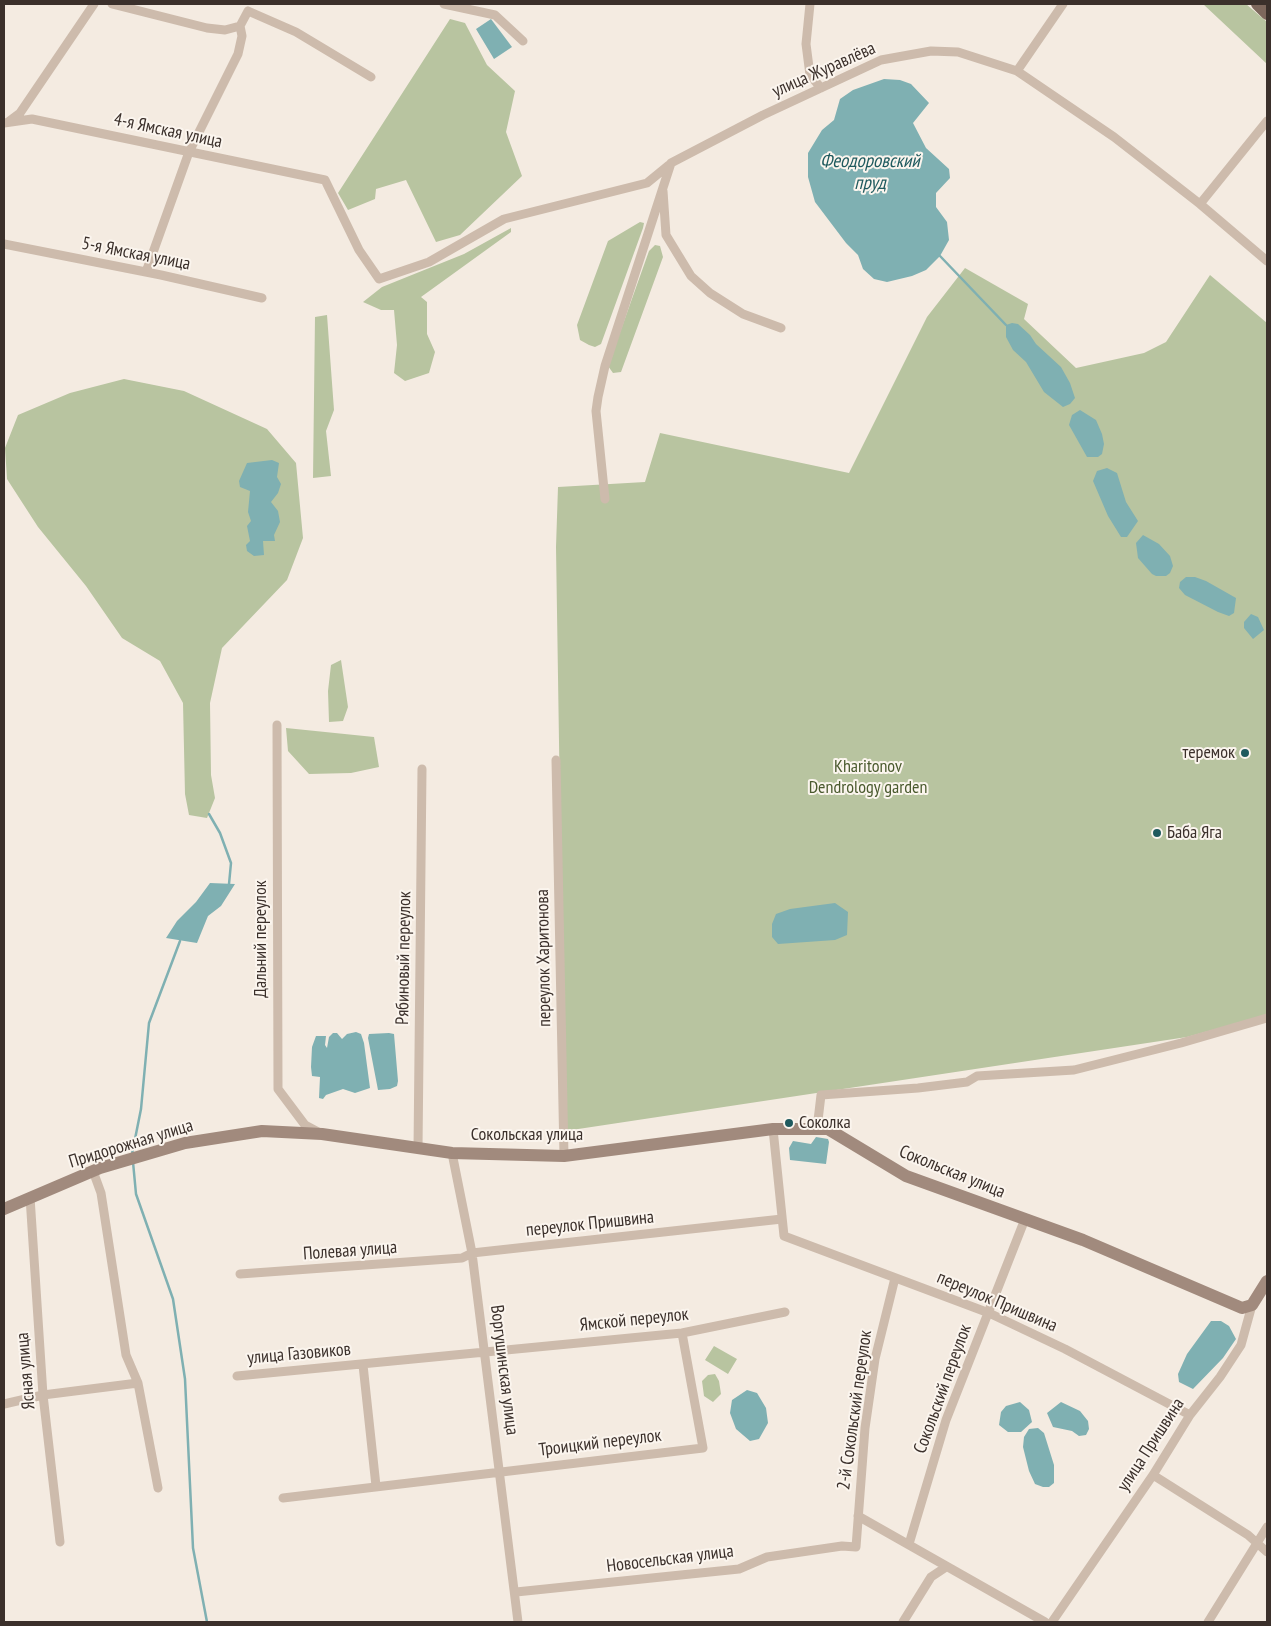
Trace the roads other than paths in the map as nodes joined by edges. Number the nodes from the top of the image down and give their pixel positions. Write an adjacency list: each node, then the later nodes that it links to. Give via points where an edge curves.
1 (94, 4): 15 (street, via 20,113)
2 (112, 4): 9 (street, via 207,28 225,30)
3 (444, 4): 10 (street, via 496,15)
4 (810, 4): 13 (street, via 806,44 810,75)
5 (1063, 4): 11 (street)
6 (1257, 4): 8 (main road)
7 (248, 7): 9 (street); 12 (street)
8 (1267, 14)
9 (240, 26): 16 (street, via 242,36 238,54)
10 (523, 41)
11 (1017, 71): 13 (street, улица Журавлёва, via 967,53 932,50 882,60); 20 (street, улица Журавлёва, via 1114,137)
12 (372, 77)
13 (821, 88): 17 (street, улица Журавлёва)
14 (1267, 120): 20 (street)
15 (4, 124): 16 (street, 4-я Ямская улица, via 32,119)
16 (189, 152): 18 (street, 4-я Ямская улица); 23 (street)
17 (671, 163): 18 (street, улица Журавлёва, via 647,183 504,219 429,262 379,280 359,250); 19 (street)
18 (325, 180)
19 (662, 186): 25 (street, via 666,235 691,276 742,314); 26 (street, via 598,396 596,411)
20 (1200, 204): 22 (street, улица Журавлёва)
21 (4, 244): 23 (street, 5-я Ямская улица)
22 (1267, 261)
23 (146, 272): 24 (street, 5-я Ямская улица)
24 (262, 298)
25 (781, 328)
26 (605, 499)
27 (277, 725): 33 (street, Дальний переулок, via 278,1089 305,1125)
28 (556, 760): 36 (street, переулок Харитонова)
29 (422, 769): 34 (street, Рябиновый переулок)
30 (1267, 1018): 32 (street, via 1074,1070 977,1076 967,1082 821,1095)
31 (774, 1128): 32 (street, Сокольская улица); 36 (street, Сокольская улица); 40 (street)
32 (817, 1129): 41 (street, Сокольская улица, via 828,1128 906,1176)
33 (322, 1134): 34 (street, Придорожная улица); 37 (street, Придорожная улица, via 262,1131 185,1143)
34 (418, 1148): 35 (street, Придорожная улица)
35 (452, 1153): 36 (street, Сокольская улица); 42 (street, Воргушинская улица)
36 (564, 1156)
37 (93, 1171): 38 (street, Придорожная улица); 54 (street, via 101,1193 126,1355)
38 (30, 1197): 39 (street, Придорожная улица); 55 (street, Ясная улица)
39 (4, 1209)
40 (782, 1219): 42 (street, переулок Пришвина); 45 (street, переулок Пришвина, via 784,1236)
41 (1025, 1219): 47 (street, Сокольская улица, via 1242,1308); 49 (street, Сокольский переулок)
42 (472, 1253): 43 (street, переулок Пришвина); 51 (street, Воргушинская улица)
43 (462, 1258): 44 (street, Полевая улица)
44 (240, 1274)
45 (896, 1278): 49 (street, переулок Пришвина); 63 (street, 2-й Сокольский переулок, via 875,1359 865,1428)
46 (1266, 1284): 47 (street, улица Пришвина)
47 (1252, 1305): 57 (street, улица Пришвина, via 1241,1345)
48 (785, 1312): 50 (street, Ямской переулок)
49 (989, 1312): 57 (street, переулок Пришвина); 66 (street, Сокольский переулок, via 946,1420)
50 (682, 1333): 51 (street, Ямской переулок); 58 (street, Троицкий переулок, via 703,1448)
51 (486, 1352): 52 (street, Ямской переулок); 58 (street, Воргушинская улица)
52 (363, 1365): 53 (street, улица Газовиков); 60 (street)
53 (237, 1376)
54 (138, 1383): 55 (street); 61 (street)
55 (44, 1395): 56 (street); 65 (street, Ясная улица)
56 (4, 1404)
57 (1190, 1415): 59 (street, улица Пришвина)
58 (501, 1471): 60 (street, Троицкий переулок); 71 (street, Воргушинская улица)
59 (1153, 1475): 67 (street, via 1248,1535); 75 (street, улица Пришвина)
60 (376, 1486): 62 (street, Троицкий переулок)
61 (158, 1488)
62 (283, 1498)
63 (858, 1516): 66 (street); 68 (street, 2-й Сокольский переулок)
64 (1267, 1527): 67 (street)
65 (60, 1542)
66 (908, 1544): 70 (street)
67 (1256, 1544): 69 (street); 76 (street)
68 (856, 1547): 71 (street, Новосельская улица, via 842,1546 767,1557 738,1569)
69 (1267, 1552)
70 (946, 1567): 73 (street, via 931,1577); 74 (street)
71 (516, 1592): 72 (street, Воргушинская улица)
72 (518, 1622)
73 (903, 1622)
74 (1046, 1622)
75 (1052, 1622)
76 (1208, 1622)

